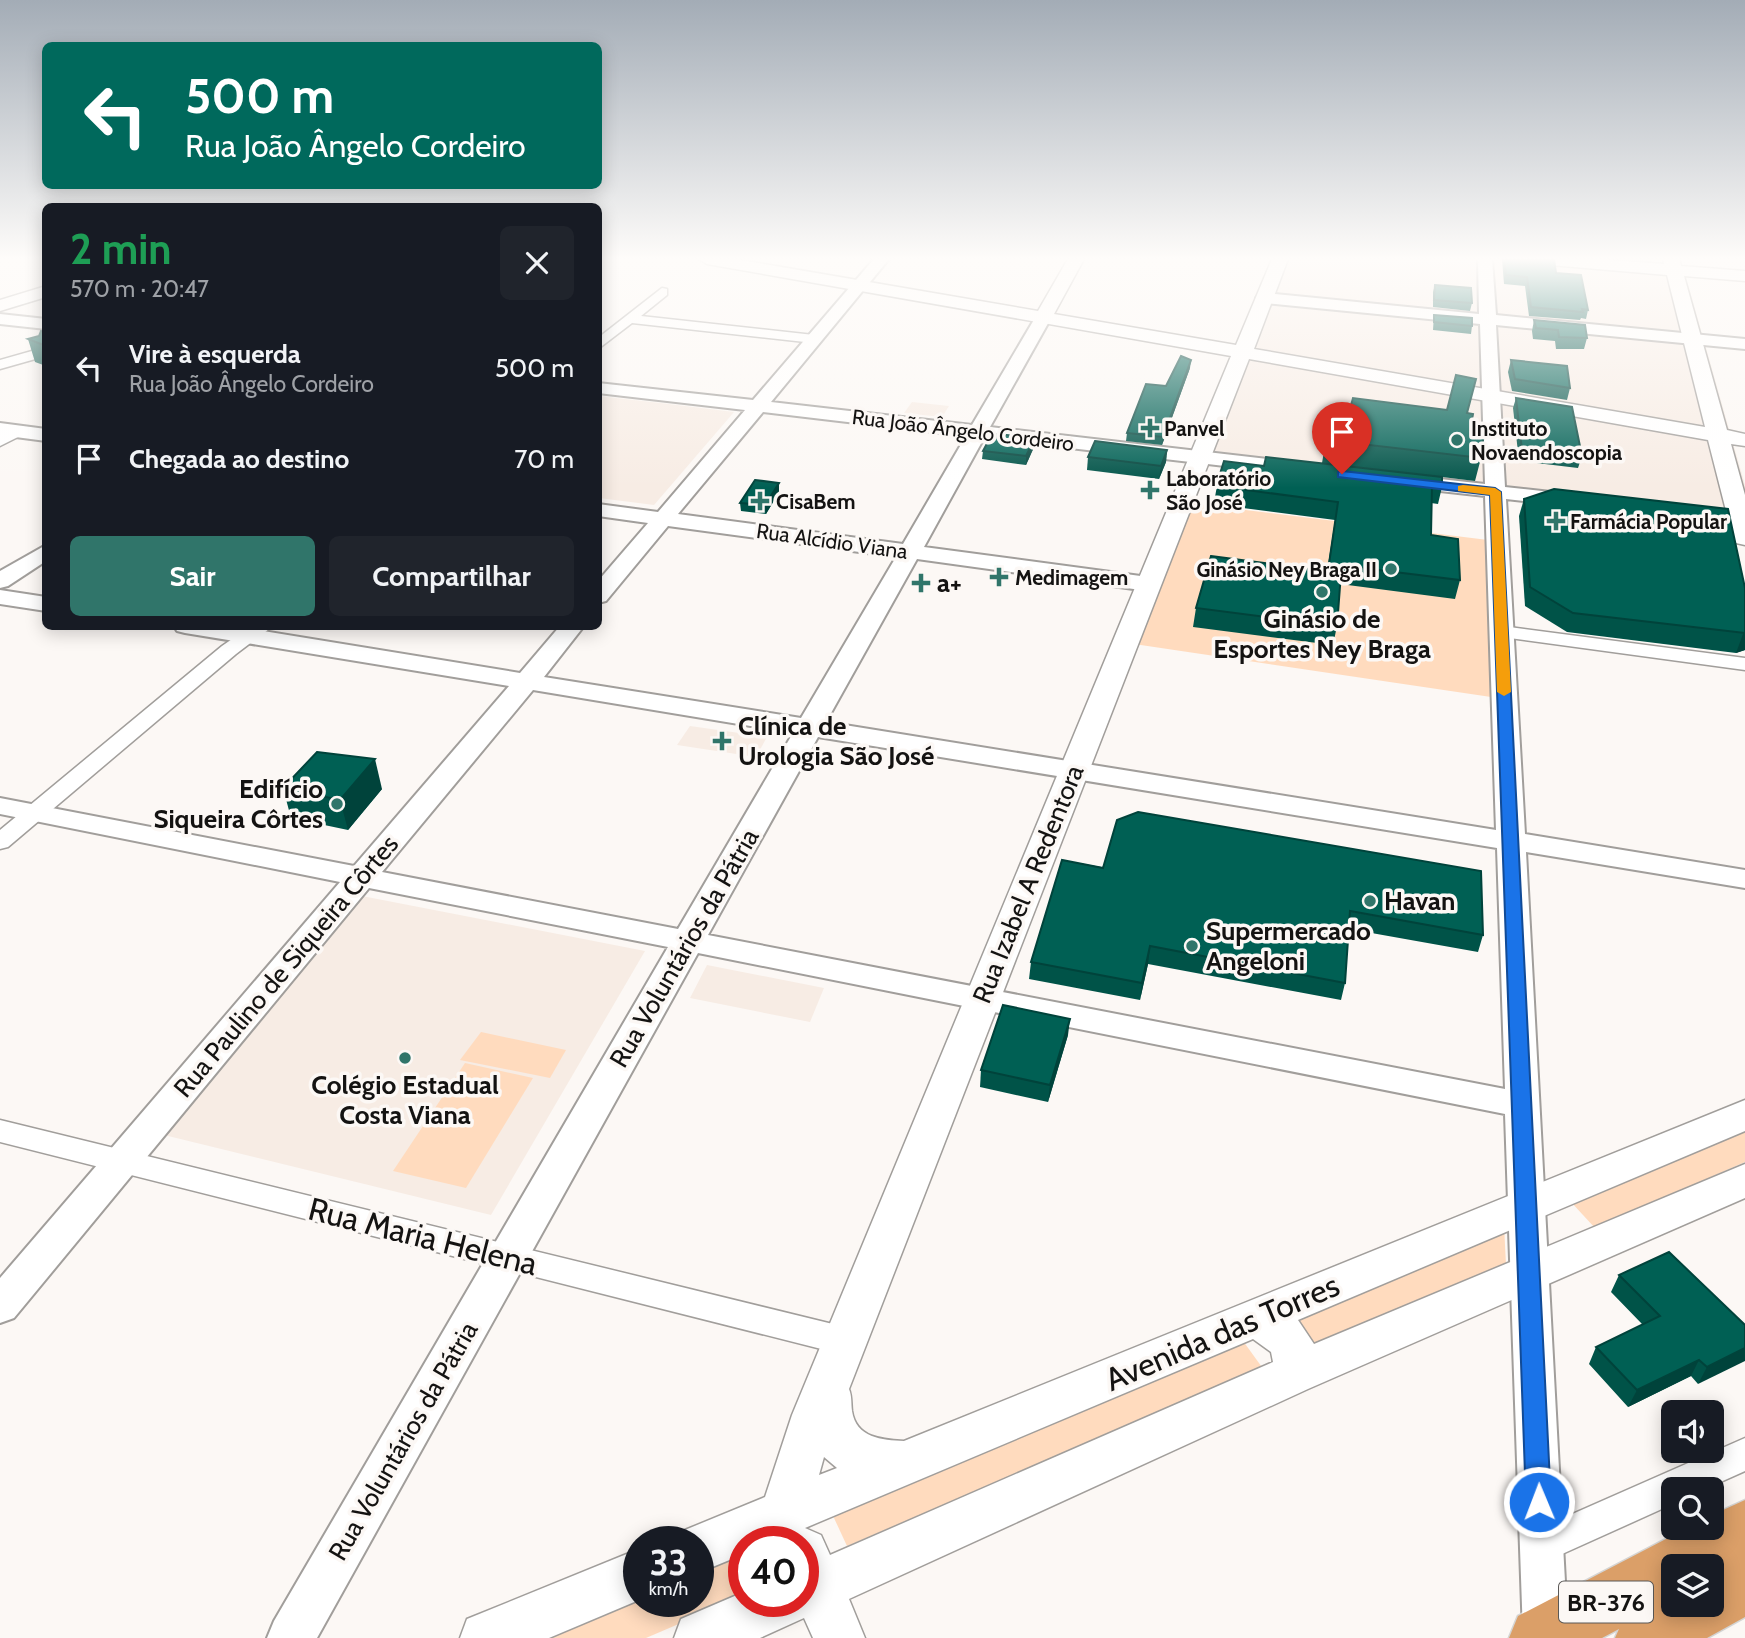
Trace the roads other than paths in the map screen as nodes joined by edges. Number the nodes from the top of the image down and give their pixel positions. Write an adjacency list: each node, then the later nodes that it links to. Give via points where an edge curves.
1 (774, 335): 10 (street)
2 (818, 335): 10 (street)
3 (1032, 335): 18 (street, Rua Voluntários da Pátria)
4 (1145, 335): 13 (main road)
5 (1249, 335): 13 (main road, Rua Izabel A Redentora)
6 (1489, 335): 16 (street)
7 (1655, 335): 9 (street)
8 (1692, 335): 9 (main road)
9 (1693, 339): 11 (street); 21 (main road)
10 (814, 340): 17 (street)
11 (1745, 344)
12 (42, 352): 14 (street)
13 (1242, 352): 16 (main road); 23 (main road, Rua Izabel A Redentora)
14 (0, 365)
15 (602, 388): 17 (street, Rua João Ângelo Cordeiro)
16 (1491, 396): 21 (main road); 26 (street)
17 (758, 407): 18 (street, Rua João Ângelo Cordeiro); 30 (street)
18 (978, 432): 23 (street, Rua João Ângelo Cordeiro); 32 (street, Rua Voluntários da Pátria)
19 (6, 434): 20 (street)
20 (42, 435)
21 (1718, 435): 22 (main road); 31 (main road)
22 (1745, 440)
23 (1199, 458): 24 (street, Rua João Ângelo Cordeiro); 35 (main road, Rua Izabel A Redentora)
24 (1321, 472)
25 (1390, 480): 26 (street)
26 (1495, 492): 27 (street); 42 (street)
27 (1594, 503)
28 (602, 511): 30 (street, Rua Alcídio Viana)
29 (1714, 517): 31 (street)
30 (664, 519): 32 (street, Rua Alcídio Viana); 36 (street)
31 (1743, 526)
32 (909, 552): 35 (street, Rua Alcídio Viana); 45 (street, Rua Voluntários da Pátria)
33 (42, 554): 34 (street)
34 (0, 581)
35 (1148, 584): 46 (main road, Rua Izabel A Redentora)
36 (602, 591)
37 (0, 597): 38 (street)
38 (42, 603)
39 (233, 630): 41 (street)
40 (570, 630): 44 (street, Rua Paulino de Siqueira Côrtes)
41 (257, 632): 44 (street); 48 (street, via 229,650)
42 (1502, 632): 43 (street); 49 (street)
43 (1745, 664)
44 (527, 682): 45 (street); 51 (street, Rua Paulino de Siqueira Côrtes)
45 (810, 727): 46 (street); 53 (street, Rua Voluntários da Pátria)
46 (1074, 770): 49 (street); 54 (main road, Rua Izabel A Redentora)
47 (0, 806): 48 (street)
48 (35, 813): 50 (street); 51 (street)
49 (1511, 841): 52 (street); 55 (street)
50 (0, 842)
51 (361, 877): 53 (street); 58 (street, Rua Paulino de Siqueira Côrtes)
52 (1745, 878)
53 (688, 941): 54 (street); 61 (street, Rua Voluntários da Pátria)
54 (982, 999): 55 (street); 65 (main road, Rua Izabel A Redentora)
55 (1523, 1105): 60 (street)
56 (1745, 1115): 60 (main road, Avenida das Torres)
57 (0, 1130): 58 (street, Rua Maria Helena)
58 (122, 1161): 61 (street, Rua Maria Helena); 63 (street, Rua Paulino de Siqueira Côrtes)
59 (1745, 1180): 62 (main road, Avenida das Torres)
60 (1527, 1205): 62 (street); 64 (main road, Avenida das Torres)
61 (508, 1257): 65 (street, Rua Maria Helena); 85 (street, Rua Voluntários da Pátria)
62 (1530, 1274): 66 (main road, Avenida das Torres); 73 (street)
63 (0, 1306)
64 (1251, 1320): 66 (main road, via 1272,1326 1289,1340 1296,1358); 69 (main road, Avenida das Torres)
65 (845, 1341): 67 (main road, Rua Izabel A Redentora)
66 (1292, 1376): 75 (main road, Avenida das Torres)
67 (828, 1384): 69 (main road, via 827,1415 833,1433 846,1447 864,1458); 70 (main road, Rua Izabel A Redentora, via 790,1486)
68 (1745, 1454): 73 (street)
69 (905, 1463): 72 (main road, Avenida das Torres)
70 (795, 1526)
71 (1745, 1528): 74 (highway, BR-376)
72 (819, 1546)
73 (1540, 1546): 84 (street)
74 (1697, 1554)
75 (819, 1557)
76 (1661, 1573): 84 (highway, BR-376)
77 (623, 1581): 86 (main road)
78 (1745, 1584): 79 (highway)
79 (1724, 1595)
80 (819, 1602): 87 (main road)
81 (735, 1617): 83 (main road, Avenida das Torres)
82 (1685, 1617): 88 (highway, BR-376)
83 (713, 1635)
84 (1543, 1636)
85 (291, 1638)
86 (486, 1638)
87 (839, 1638)
88 (1646, 1638)

